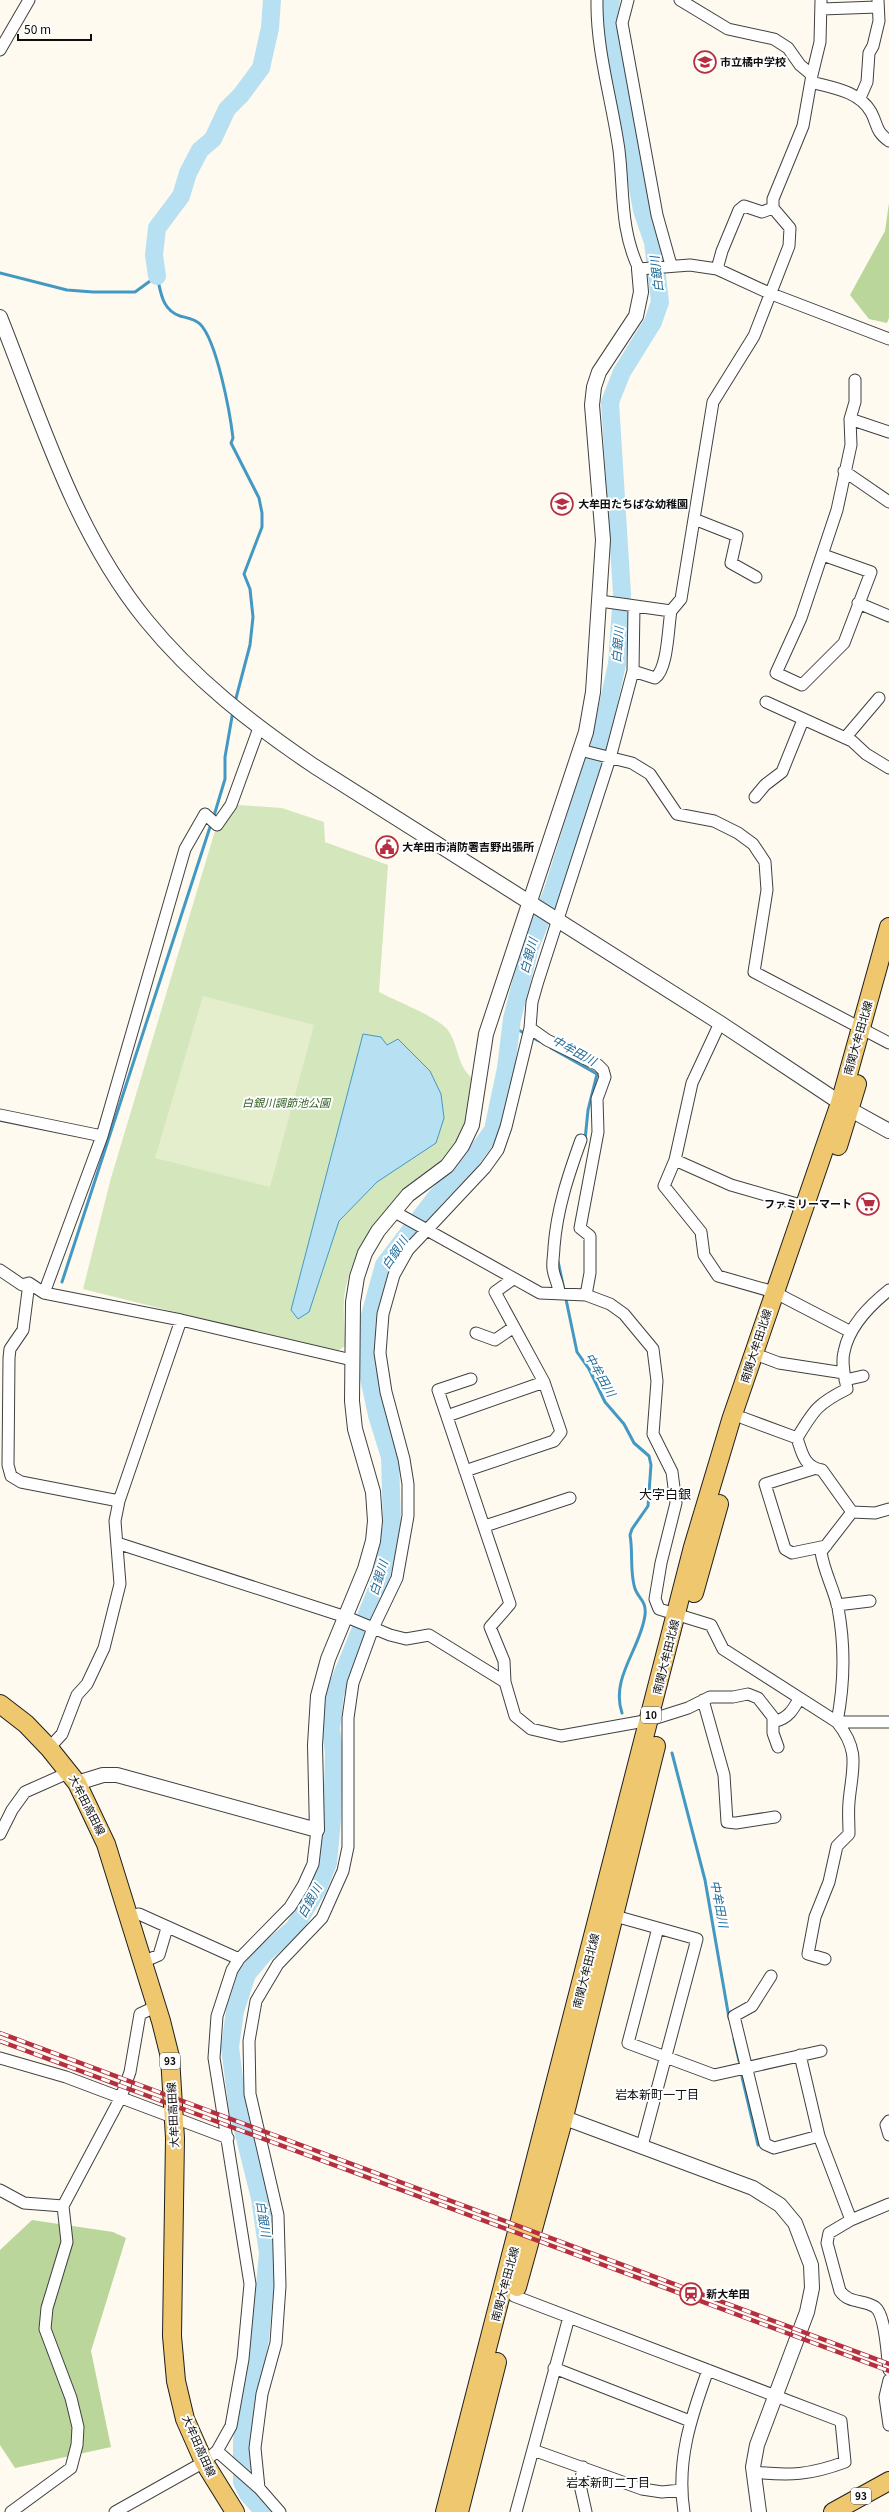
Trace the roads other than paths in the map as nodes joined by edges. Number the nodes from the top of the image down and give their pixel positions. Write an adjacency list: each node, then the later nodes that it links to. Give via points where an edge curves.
1 (29, 0): 7 (street)
2 (597, 0): 13 (street, via 596,30 619,152 622,212 629,244)
3 (628, 0): 12 (street, via 622,23 657,214)
4 (680, 0): 8 (street, via 728,29 774,39 788,48)
5 (878, 4): 6 (street); 9 (street, via 879,21 869,53 867,82)
6 (822, 5): 8 (street, via 820,42)
7 (0, 50)
8 (812, 78): 9 (street); 11 (street, via 803,126 773,199)
9 (860, 98): 10 (street, via 871,113 876,128)
10 (889, 141)
11 (773, 208): 14 (street, via 762,212 744,206 739,210 722,251); 15 (street, via 790,228 789,246)
12 (670, 265): 13 (street); 14 (street)
13 (643, 268): 26 (street, via 636,316 599,372 594,387 592,405 603,540)
14 (718, 269): 15 (street)
15 (769, 293): 17 (street); 23 (street, via 754,336 713,402)
16 (0, 317): 35 (street, via 68,487 83,521 107,562 146,620 172,650 211,689)
17 (889, 339)
18 (855, 380): 19 (street, via 855,402)
19 (850, 419): 20 (street); 21 (street, via 851,445)
20 (889, 432)
21 (844, 471): 22 (street); 24 (street, via 837,510)
22 (889, 502)
23 (694, 519): 25 (street, via 737,536 731,563); 29 (street, via 681,599)
24 (823, 555): 27 (street, via 870,572); 27 (street, via 801,618 776,672 802,686 844,643)
25 (756, 577)
26 (600, 601): 28 (street); 37 (street, via 594,692)
27 (858, 603): 30 (street)
28 (631, 605): 29 (street); 31 (street)
29 (671, 611): 31 (street, via 666,655 659,675 654,678)
30 (889, 616)
31 (633, 671): 38 (street)
32 (879, 698): 36 (street)
33 (766, 702): 34 (street)
34 (803, 720): 36 (street); 40 (street, via 782,772)
35 (259, 728): 41 (street); 52 (street, via 232,805 217,825 205,814 185,849)
36 (845, 738): 39 (street)
37 (582, 751): 38 (street); 41 (street)
38 (608, 757): 42 (street); 46 (street, via 632,763 650,774 677,814 714,821 753,844 765,862 767,890 754,972)
39 (889, 768)
40 (755, 797)
41 (531, 905): 42 (street); 56 (street, via 486,1034 475,1109 466,1139 447,1166 408,1195)
42 (556, 920): 45 (street); 47 (street, via 534,995)
43 (889, 927): 46 (main road, 南関大牟田北線 / 10)
44 (889, 968): 46 (main road, 南関大牟田北線 / 10)
45 (720, 1024): 49 (street); 54 (street, via 692,1083)
46 (866, 1031): 48 (street); 49 (main road, 南関大牟田北線 / 10)
47 (529, 1033): 57 (street, via 506,1128 498,1150); 64 (street, via 598,1065 605,1077 597,1099 598,1132 580,1228 590,1236 591,1246)
48 (889, 1043)
49 (845, 1106): 51 (street); 55 (main road, 南関大牟田北線 / 10); 65 (main road, 南関大牟田北線 / 10)
50 (0, 1115): 52 (street)
51 (889, 1131)
52 (102, 1136): 62 (street)
53 (581, 1140): 63 (street, via 569,1171 568,1183 559,1202 556,1225 553,1269)
54 (675, 1160): 55 (street, via 731,1185); 65 (street, via 664,1186 701,1232 704,1255 718,1276)
55 (804, 1206): 65 (main road, 南関大牟田北線 / 10)
56 (397, 1213): 57 (street); 71 (street, via 365,1254 357,1277 353,1302)
57 (425, 1230): 59 (street); 92 (street, via 408,1250 394,1275 384,1314 380,1353 386,1392 404,1459 408,1484 408,1516 397,1578)
58 (0, 1270): 60 (street, via 22,1286)
59 (513, 1279): 63 (street, via 540,1293); 67 (street, via 495,1292)
60 (29, 1283): 62 (street); 82 (street, via 23,1330 10,1349 9,1358 8,1464 11,1476 21,1482)
61 (889, 1290): 68 (street, via 862,1314)
62 (44, 1293): 66 (street)
63 (564, 1293): 64 (street)
64 (586, 1295): 90 (street, via 610,1304 624,1314 653,1349 657,1381 653,1434 672,1472 676,1503 661,1562 655,1599 659,1609)
65 (778, 1296): 68 (street); 70 (main road, 南関大牟田北線 / 10); 90 (main road, 南関大牟田北線 / 10, via 727,1435 693,1547)
66 (181, 1320): 71 (street); 82 (street)
67 (514, 1327): 69 (street, via 495,1340); 75 (street)
68 (851, 1332): 72 (street, via 843,1352)
69 (476, 1333)
70 (763, 1357): 72 (street, via 779,1363); 77 (main road, 南関大牟田北線 / 10)
71 (352, 1360): 91 (street, via 354,1429 367,1468 375,1521 373,1541 365,1569)
72 (845, 1376): 73 (street); 78 (street, via 847,1389 824,1400 815,1408)
73 (863, 1376)
74 (471, 1379): 76 (street, via 438,1390)
75 (544, 1382): 76 (street); 80 (street, via 561,1432 554,1441)
76 (447, 1416): 80 (street)
77 (743, 1418): 78 (street); 90 (main road, 南関大牟田北線 / 10)
78 (796, 1438): 79 (street, via 804,1461)
79 (813, 1469): 84 (street, via 822,1470); 87 (street, via 765,1484 785,1549 792,1552)
80 (465, 1471): 85 (street)
81 (570, 1498): 85 (street)
82 (119, 1501): 86 (street, via 115,1521)
83 (889, 1509): 84 (street, via 875,1513)
84 (852, 1512): 87 (street)
85 (485, 1526): 93 (street, via 510,1604 490,1627 504,1661)
86 (117, 1543): 91 (street); 102 (street, via 120,1584 104,1648 87,1684 77,1696 62,1734)
87 (826, 1546): 89 (street, via 822,1552 823,1565)
88 (870, 1601): 89 (street)
89 (837, 1605): 99 (street, via 843,1694)
90 (682, 1616): 94 (street, via 711,1625 723,1649); 98 (main road, 南関大牟田北線 / 10)
91 (347, 1617): 92 (street); 105 (street, via 328,1659 318,1696 315,1745)
92 (371, 1628): 93 (street, via 406,1639 429,1635); 148 (street, via 353,1683 348,1718 350,1806 348,1847 343,1871 322,1918 278,1964 256,2001 248,2041 250,2094 278,2215 280,2286 276,2343 262,2394 255,2448)
93 (505, 1682): 98 (street, via 515,1716 531,1729 561,1736)
94 (799, 1699): 97 (street, via 791,1713 783,1719 776,1721); 99 (street)
95 (703, 1700): 97 (street, via 710,1697 748,1694 758,1698); 98 (street); 104 (street, via 724,1775 727,1822)
96 (0, 1704): 102 (main road, 大牟田高田線 / 93, via 26,1724)
97 (773, 1717): 101 (street, via 773,1733)
98 (657, 1718): 108 (main road, 南関大牟田北線 / 10); 122 (main road, 南関大牟田北線 / 10)
99 (837, 1722): 100 (street); 112 (street, via 849,1737 854,1762 849,1802 849,1834 837,1846 829,1882 815,1917 808,1954)
100 (889, 1722)
101 (778, 1746)
102 (49, 1748): 103 (main road, 大牟田高田線 / 93)
103 (74, 1777): 105 (street, via 117,1775); 106 (street, via 25,1792); 107 (main road, 大牟田高田線 / 93, via 106,1844)
104 (775, 1817)
105 (317, 1830): 111 (street, via 313,1864 303,1886 290,1907)
106 (0, 1834)
107 (128, 1916): 109 (street, via 139,1914); 113 (main road, 大牟田高田線 / 93)
108 (615, 1916): 110 (street); 122 (main road, 南関大牟田北線 / 10)
109 (167, 1928): 111 (street); 113 (street, via 159,1955)
110 (658, 1928): 119 (street, via 628,2043); 119 (street, via 697,1939)
111 (239, 1958): 127 (street, via 232,1970 217,2016 214,2058)
112 (824, 1959)
113 (143, 1962): 115 (main road, 大牟田高田線 / 93)
114 (771, 1976): 120 (street, via 752,2006 734,2016)
115 (157, 2006): 121 (street, via 140,2014 130,2072); 123 (main road, 大牟田高田線 / 93, via 170,2057)
116 (822, 2051): 117 (street)
117 (800, 2056): 120 (street); 126 (street)
118 (0, 2058): 121 (street, via 66,2077)
119 (666, 2058): 120 (street, via 714,2075); 128 (street)
120 (746, 2068): 126 (street, via 765,2144 774,2148)
121 (121, 2097): 123 (street); 131 (street)
122 (557, 2115): 128 (street); 133 (main road, 南関大牟田北線 / 10); 154 (main road, 南関大牟田北線 / 10)
123 (173, 2116): 127 (street); 144 (main road, 大牟田高田線 / 93, via 172,2336 176,2381 185,2419)
124 (889, 2121): 125 (street, via 886,2125)
125 (889, 2135)
126 (819, 2136): 132 (street)
127 (228, 2138): 144 (street, via 250,2284 243,2358 231,2426)
128 (642, 2146): 140 (street, via 753,2188 780,2205 794,2223 812,2265 812,2288 807,2312)
129 (0, 2190): 131 (street, via 24,2203)
130 (889, 2204): 132 (street)
131 (63, 2206): 150 (street, via 67,2242 47,2308 44,2329 71,2398 78,2427 77,2445 71,2468)
132 (851, 2220): 135 (street, via 829,2233 827,2243 840,2291 844,2298 874,2307)
133 (514, 2296): 134 (street); 155 (main road, 南関大牟田北線 / 10)
134 (569, 2317): 136 (street); 137 (street)
135 (887, 2332): 138 (street)
136 (554, 2368): 141 (street); 143 (street)
137 (708, 2370): 140 (street); 141 (street)
138 (889, 2370)
139 (889, 2380): 142 (street, via 885,2397)
140 (776, 2395): 146 (street, via 757,2445); 146 (street, via 841,2421 845,2462 806,2474 783,2476)
141 (690, 2421): 149 (street, via 682,2455)
142 (889, 2425)
143 (533, 2450): 145 (street); 156 (street)
144 (210, 2457): 148 (street, via 234,2465); 151 (street); 152 (main road, 大牟田高田線 / 93)
145 (584, 2467): 149 (street, via 642,2489 662,2492); 157 (street, via 580,2485)
146 (753, 2472): 159 (street)
147 (889, 2481): 160 (main road, 93)
148 (257, 2486): 153 (street)
149 (681, 2490): 158 (street)
150 (11, 2512)
151 (115, 2512)
152 (235, 2512)
153 (280, 2512)
154 (445, 2512)
155 (459, 2512)
156 (516, 2512)
157 (586, 2512)
158 (684, 2512)
159 (759, 2512)
160 (833, 2512)

